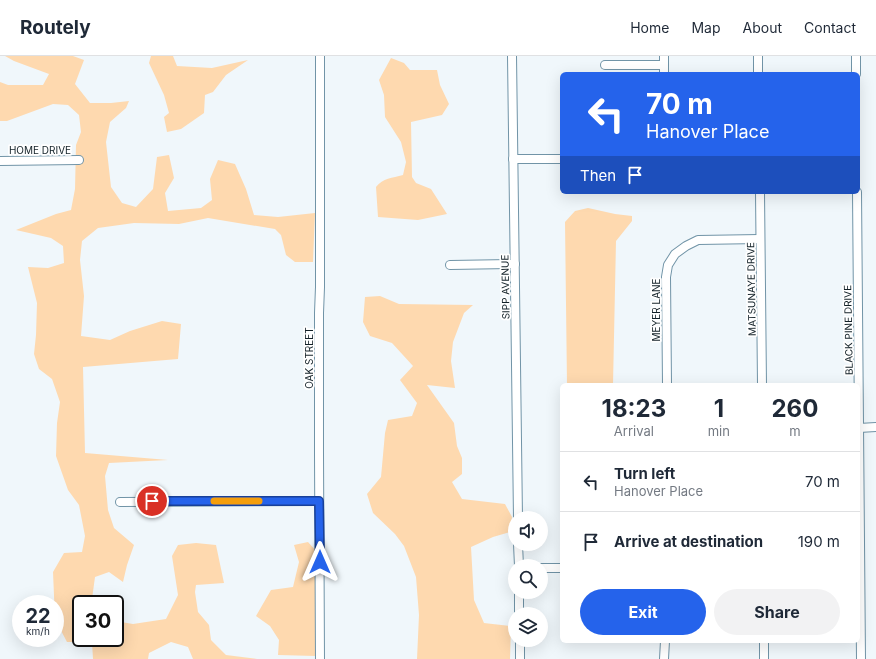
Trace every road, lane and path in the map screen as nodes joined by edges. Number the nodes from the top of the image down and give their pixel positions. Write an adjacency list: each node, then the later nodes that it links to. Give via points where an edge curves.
1 (320, 56): 24 (street, OAK STREET)
2 (512, 56): 10 (street, SIPP AVENUE)
3 (664, 56): 7 (street)
4 (758, 56): 8 (street)
5 (856, 56): 9 (street)
6 (605, 65): 7 (street)
7 (664, 70)
8 (758, 72)
9 (856, 72)
10 (513, 159): 11 (street); 17 (street, SIPP AVENUE)
11 (560, 159)
12 (79, 160): 13 (street, HOME DRIVE)
13 (0, 161)
14 (760, 194): 16 (street, MATSUNAYE DRIVE)
15 (856, 194): 21 (street, BLACK PINE DRIVE)
16 (760, 239): 19 (street, MEYER LANE, via 698,240 675,254 668,265 666,277); 20 (street, MATSUNAYE DRIVE)
17 (515, 264): 18 (street); 26 (street, SIPP AVENUE)
18 (450, 265)
19 (667, 383)
20 (762, 383)
21 (858, 383)
22 (860, 428): 23 (street)
23 (876, 428)
24 (319, 501): 25 (street); 33 (street, OAK STREET)
25 (120, 502)
26 (518, 511)
27 (860, 544): 37 (street, BLACK PINE DRIVE)
28 (548, 568): 29 (street)
29 (560, 568)
30 (665, 643): 35 (street)
31 (764, 643): 36 (street)
32 (520, 647): 34 (street)
33 (320, 659)
34 (520, 659)
35 (664, 659)
36 (764, 659)
37 (861, 659)

